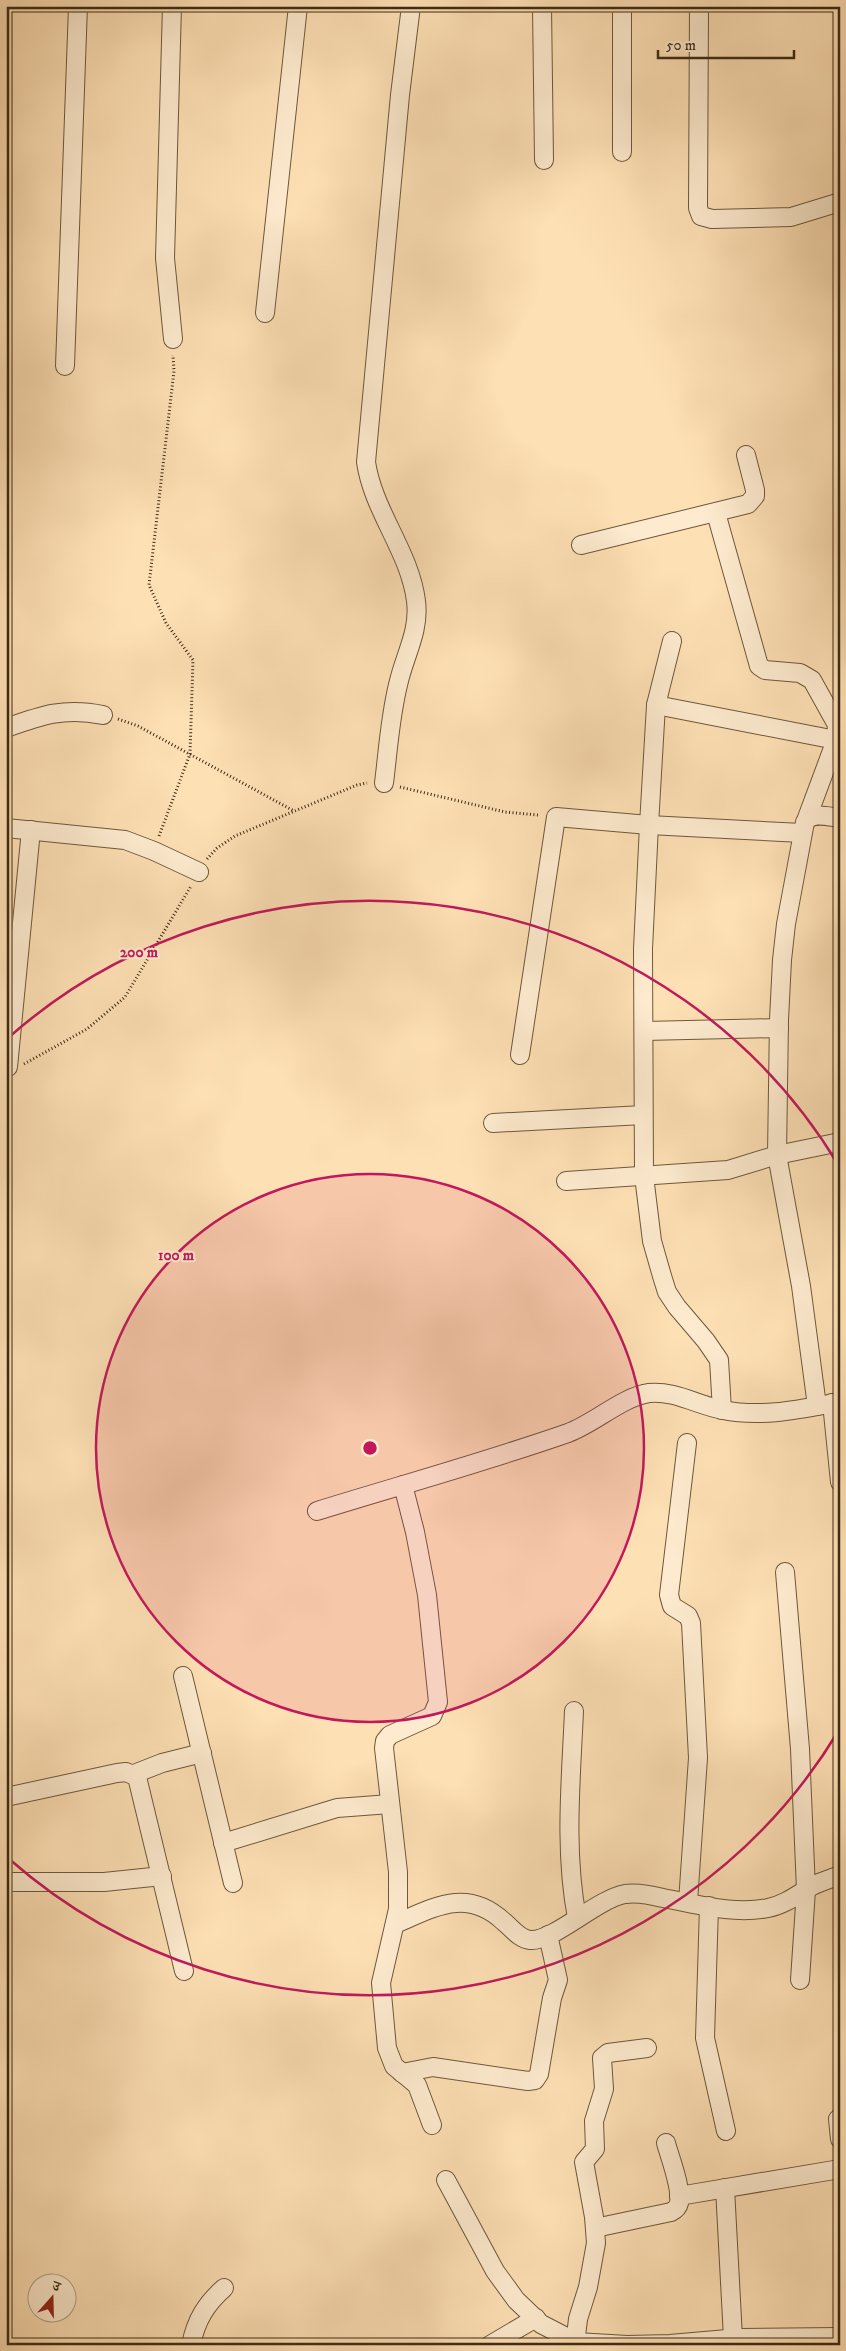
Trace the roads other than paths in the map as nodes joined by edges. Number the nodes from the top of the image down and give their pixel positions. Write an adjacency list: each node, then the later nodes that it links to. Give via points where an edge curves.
1 (78, 6): 13 (street)
2 (172, 6): 12 (street, via 165,258)
3 (298, 6): 11 (street)
4 (412, 6): 22 (street, via 400,95 366,462 371,487 407,569 416,601 415,636 398,683)
5 (542, 6): 9 (street)
6 (622, 6): 8 (street)
7 (698, 6): 10 (street, via 698,208 701,216 712,219 791,217)
8 (622, 152)
9 (544, 160)
10 (840, 202)
11 (265, 313)
12 (172, 339)
13 (65, 366)
14 (746, 455): 15 (street, via 755,496 748,504)
15 (716, 513): 16 (street); 21 (street, via 759,666 765,670 800,673 812,680 837,725)
16 (581, 545)
17 (672, 641): 18 (street)
18 (656, 705): 21 (street); 24 (street)
19 (103, 715): 20 (street, via 75,710 39,716)
20 (6, 728)
21 (836, 740): 25 (street)
22 (384, 783)
23 (840, 818): 25 (street, via 815,816)
24 (649, 825): 25 (street); 30 (street, via 643,949); 31 (street, via 556,817)
25 (805, 825): 29 (street, via 785,933)
26 (6, 828): 27 (street)
27 (31, 830): 28 (street, via 125,840); 32 (street)
28 (199, 872)
29 (779, 1028): 30 (street); 36 (street)
30 (644, 1031): 33 (street)
31 (520, 1055)
32 (8, 1067)
33 (643, 1115): 34 (street); 37 (street)
34 (494, 1123)
35 (840, 1142): 36 (street)
36 (777, 1155): 37 (street, via 728,1170); 39 (street, via 801,1286)
37 (644, 1176): 38 (street); 40 (street, via 652,1241 667,1292 719,1360)
38 (566, 1181)
39 (830, 1404): 40 (street, via 758,1414); 42 (street)
40 (722, 1410): 43 (street, via 665,1394 648,1393 569,1432)
41 (687, 1442): 58 (street, via 669,1595 672,1606 688,1616 691,1623 698,1758)
42 (840, 1482)
43 (403, 1485): 44 (street); 51 (street, via 427,1595 438,1702 432,1716 390,1735 385,1741)
44 (317, 1511)
45 (786, 1572): 57 (street, via 800,1749)
46 (183, 1676): 48 (street)
47 (574, 1711): 60 (street, via 569,1828 572,1890)
48 (202, 1753): 49 (street); 52 (street)
49 (134, 1774): 50 (street, via 117,1773); 54 (street, via 139,1780)
50 (6, 1797)
51 (390, 1804): 52 (street, via 323,1811); 61 (street, via 398,1872 398,1909)
52 (223, 1843): 56 (street)
53 (840, 1875): 57 (street)
54 (162, 1876): 55 (street, via 104,1882); 63 (street)
55 (6, 1882)
56 (233, 1883)
57 (806, 1890): 59 (street, via 767,1909); 64 (street)
58 (688, 1902): 59 (street); 60 (street, via 626,1894 610,1898)
59 (709, 1906): 69 (street, via 705,2038)
60 (577, 1918): 62 (street)
61 (394, 1924): 62 (street, via 457,1901 481,1906 498,1916 521,1937 532,1940); 66 (street, via 381,1983 389,2057)
62 (548, 1935): 66 (street, via 558,1980 539,2074 535,2080 433,2067)
63 (184, 1971)
64 (800, 1980)
65 (647, 2048): 76 (street, via 608,2052 602,2058 604,2089 594,2121 595,2149 584,2162)
66 (402, 2073): 68 (street, via 417,2085)
67 (838, 2119): 70 (street)
68 (432, 2125)
69 (726, 2131)
70 (840, 2139)
71 (666, 2143): 75 (street)
72 (840, 2169): 74 (street)
73 (446, 2180): 78 (street, via 495,2271 516,2300)
74 (725, 2188): 75 (street); 80 (street)
75 (679, 2196): 76 (street, via 679,2204 672,2212)
76 (595, 2228): 81 (street, via 594,2262 578,2319)
77 (224, 2288): 82 (street, via 207,2304)
78 (536, 2318): 81 (street); 83 (street)
79 (840, 2337): 80 (street)
80 (733, 2338): 81 (street, via 670,2344)
81 (575, 2343)
82 (191, 2345)
83 (490, 2345)

